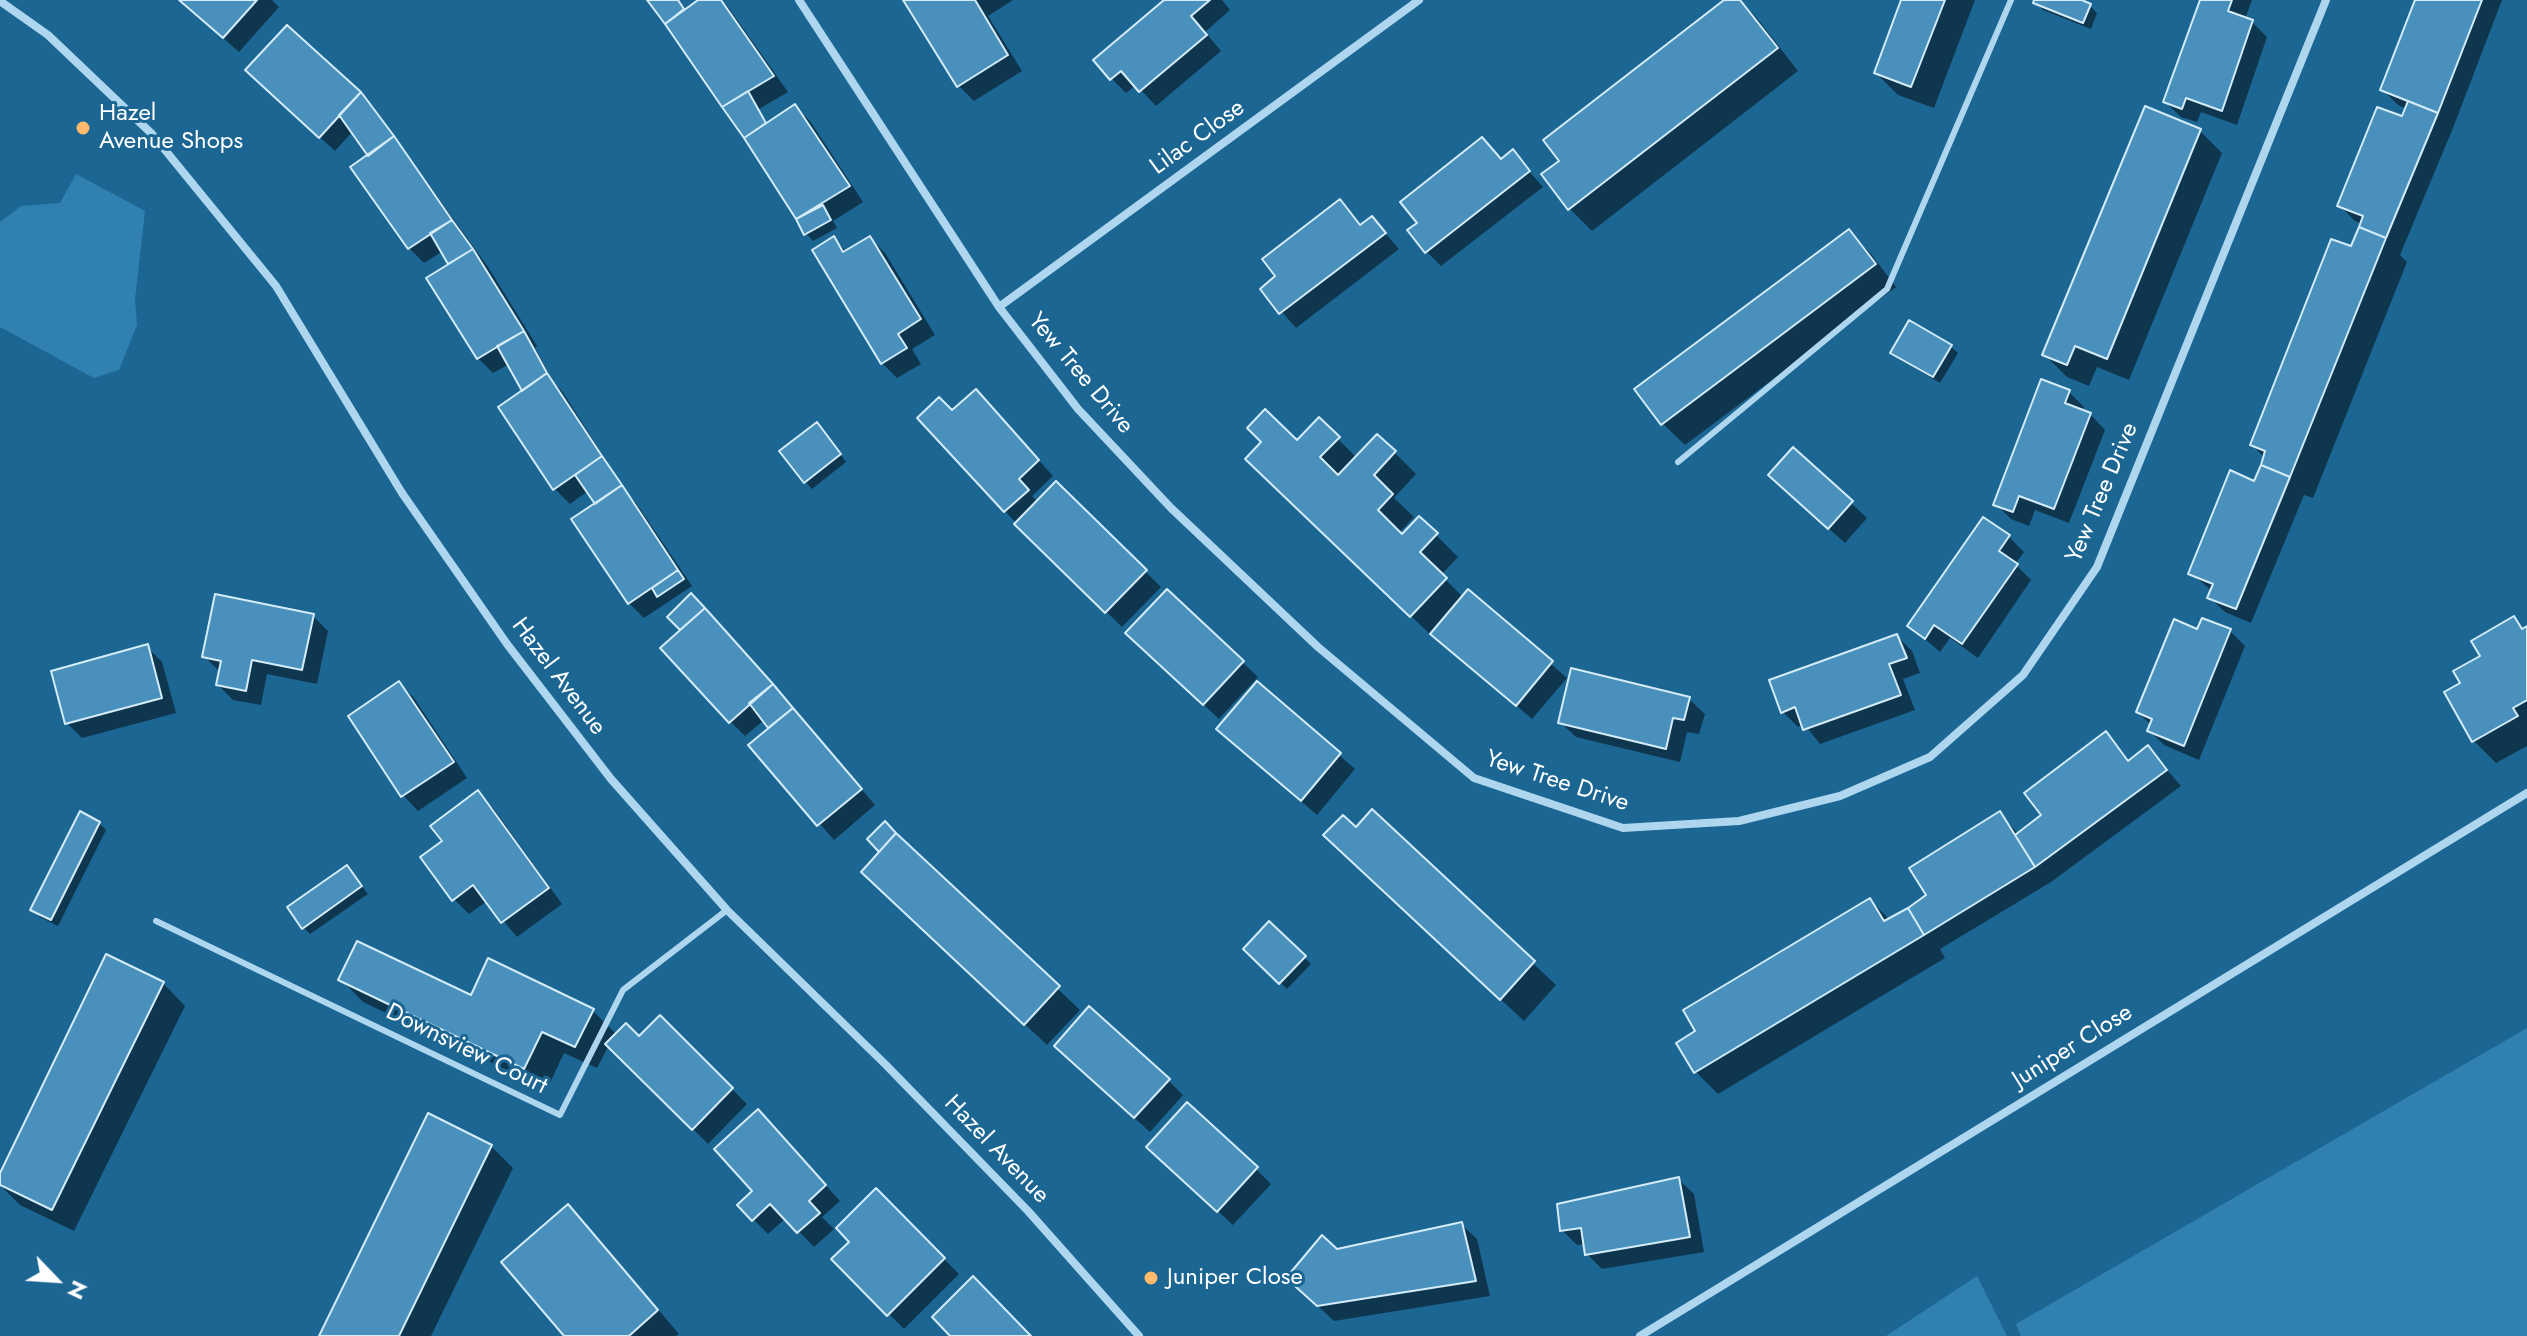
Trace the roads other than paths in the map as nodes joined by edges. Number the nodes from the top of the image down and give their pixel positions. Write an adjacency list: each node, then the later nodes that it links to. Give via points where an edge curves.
1 (799, 0): 6 (street, Yew Tree Drive)
2 (1419, 0): 6 (street, Lilac Close)
3 (2011, 0): 7 (lane, via 1887,289)
4 (2326, 0): 6 (street, Yew Tree Drive, via 2097,567 2023,675 1930,757 1840,796 1739,821 1623,828 1474,778 1318,647 1171,508 1078,409)
5 (0, 1): 9 (street, Hazel Avenue, via 48,35 152,134 276,286 402,493 507,644 611,779)
6 (999, 307)
7 (1678, 462)
8 (2527, 793): 12 (street, Juniper Close)
9 (727, 910): 10 (lane, Downsview Court, via 623,990 560,1115); 11 (street, Hazel Avenue, via 1028,1211)
10 (156, 921)
11 (1139, 1336)
12 (1640, 1336)

